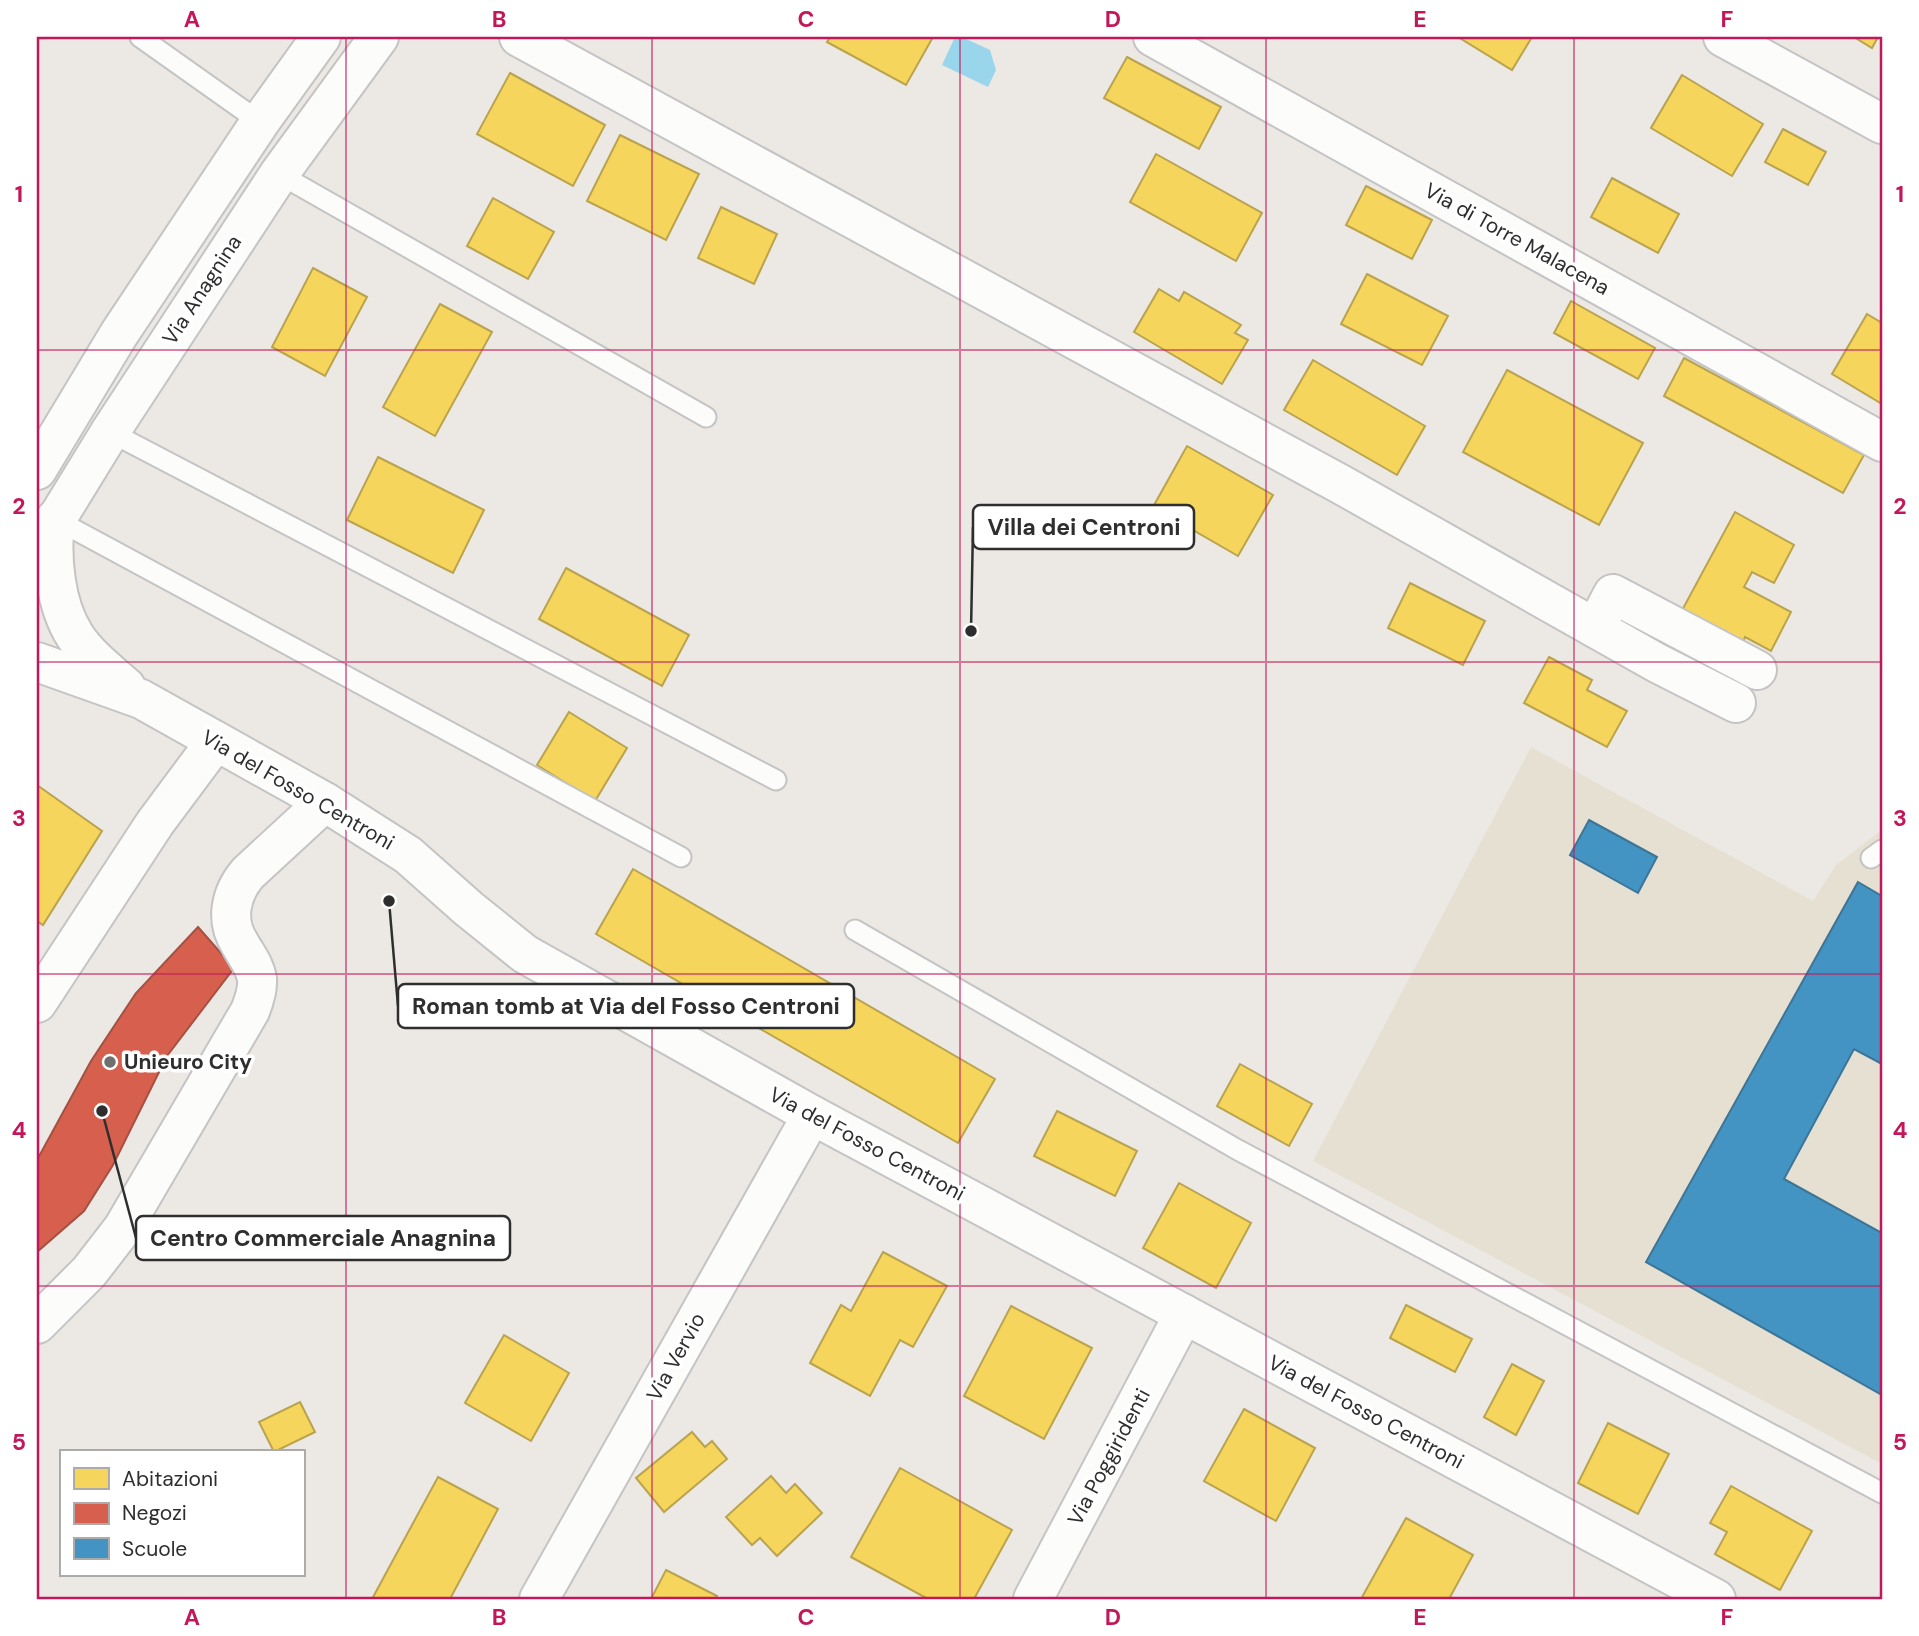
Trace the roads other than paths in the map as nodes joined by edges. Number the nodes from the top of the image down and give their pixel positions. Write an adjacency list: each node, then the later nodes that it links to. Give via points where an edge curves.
1 (140, 37): 7 (lane)
2 (321, 37): 7 (street, Via Anagnina)
3 (379, 37): 9 (street, Via Anagnina)
4 (519, 37): 16 (street, via 1342,485)
5 (1153, 37): 12 (street, Via di Torre Malacena)
6 (1723, 37): 8 (street)
7 (260, 122): 13 (street, Via Anagnina, via 119,334)
8 (1882, 124)
9 (279, 174): 10 (lane); 11 (street, Via Anagnina)
10 (705, 417)
11 (110, 432): 14 (street, Via Anagnina); 22 (lane)
12 (1882, 442)
13 (37, 470)
14 (55, 519): 15 (street, Via Anagnina); 19 (street, via 56,579 74,635); 24 (lane)
15 (37, 551)
16 (1595, 628): 18 (street, via 1613,594); 20 (street)
17 (37, 662): 19 (street, Via del Fosso Centroni)
18 (1757, 670)
19 (141, 699): 21 (street, Via del Fosso Centroni)
20 (1737, 703)
21 (215, 741): 23 (street, Via del Fosso Centroni); 26 (street)
22 (776, 780)
23 (326, 802): 27 (street, Via del Fosso Centroni, via 408,855 525,954); 29 (street, via 240,883 231,913 235,936 257,978 250,1011 123,1228 89,1272)
24 (681, 857)
25 (855, 930): 30 (lane, via 1238,1150)
26 (39, 994)
27 (812, 1115): 28 (street, Via del Fosso Centroni); 31 (street, Via Vervio)
28 (1184, 1314): 32 (street, Via Poggiridenti); 33 (street, Via del Fosso Centroni)
29 (37, 1324)
30 (1882, 1493)
31 (539, 1599)
32 (1033, 1599)
33 (1716, 1599)

